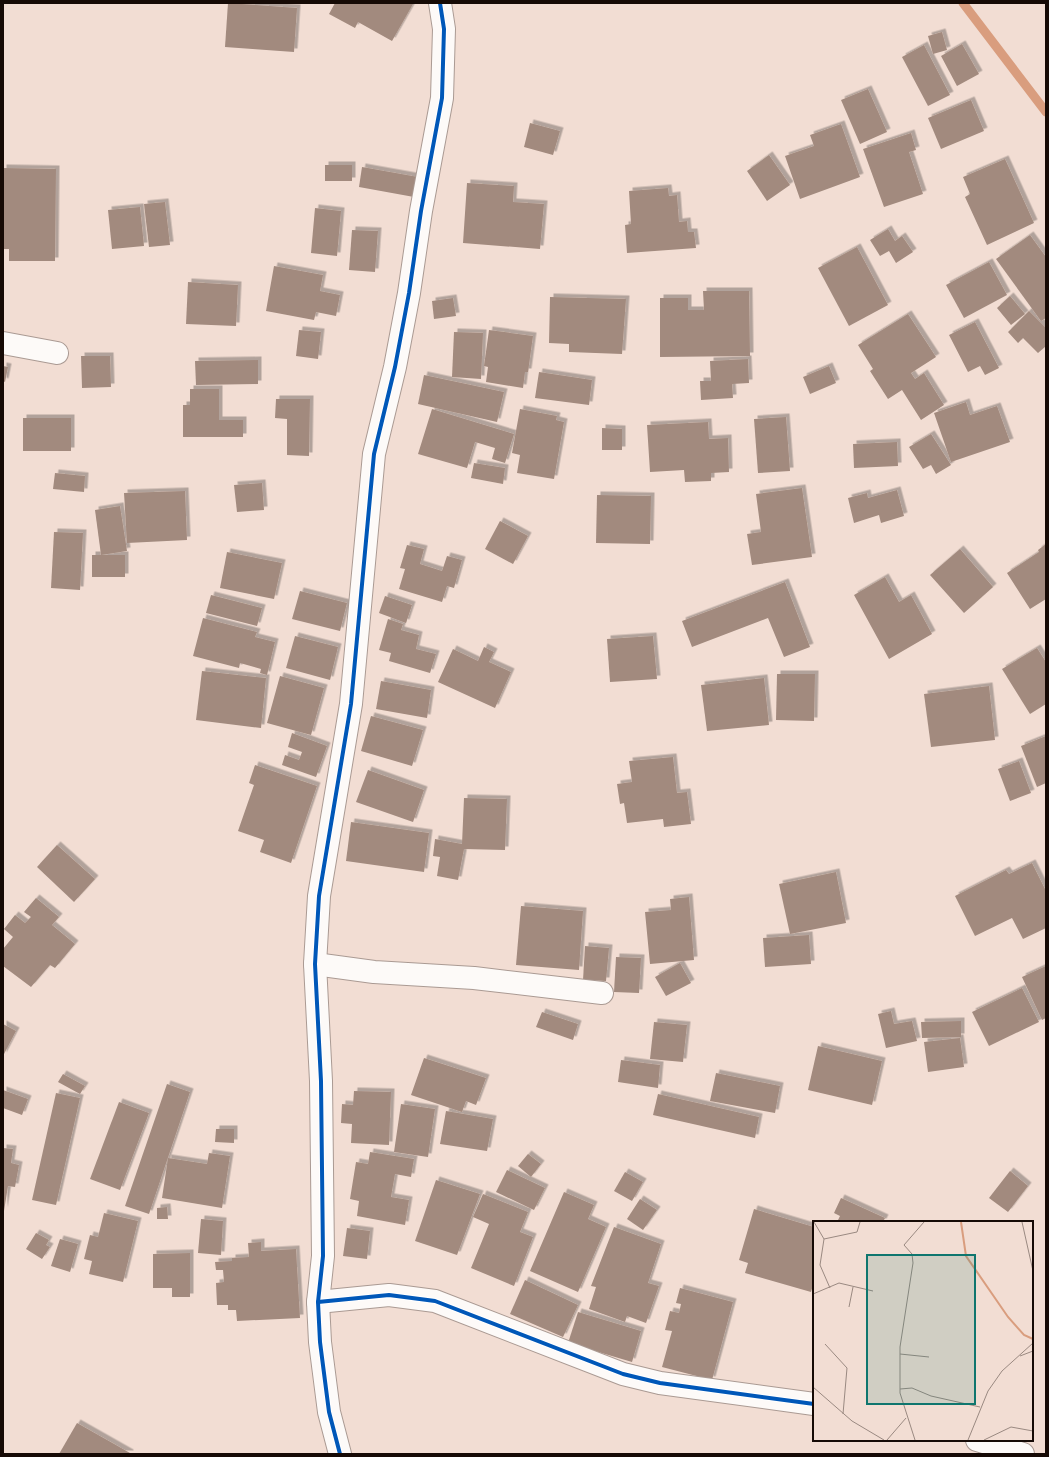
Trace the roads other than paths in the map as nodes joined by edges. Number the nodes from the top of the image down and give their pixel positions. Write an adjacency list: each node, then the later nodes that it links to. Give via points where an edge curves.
1 (440, 3): 4 (street, via 444,29 442,98 408,300 374,454 351,704 323,861)
2 (3, 343): 3 (street)
3 (57, 353)
4 (315, 964): 5 (street, via 374,972 474,978); 6 (street, via 321,1089 323,1256)
5 (602, 993)
6 (318, 1302): 7 (street, via 389,1295 435,1301 623,1374 660,1384); 9 (street, via 329,1412)
7 (813, 1404)
8 (980, 1441): 10 (street)
9 (340, 1454)
10 (1023, 1454)

